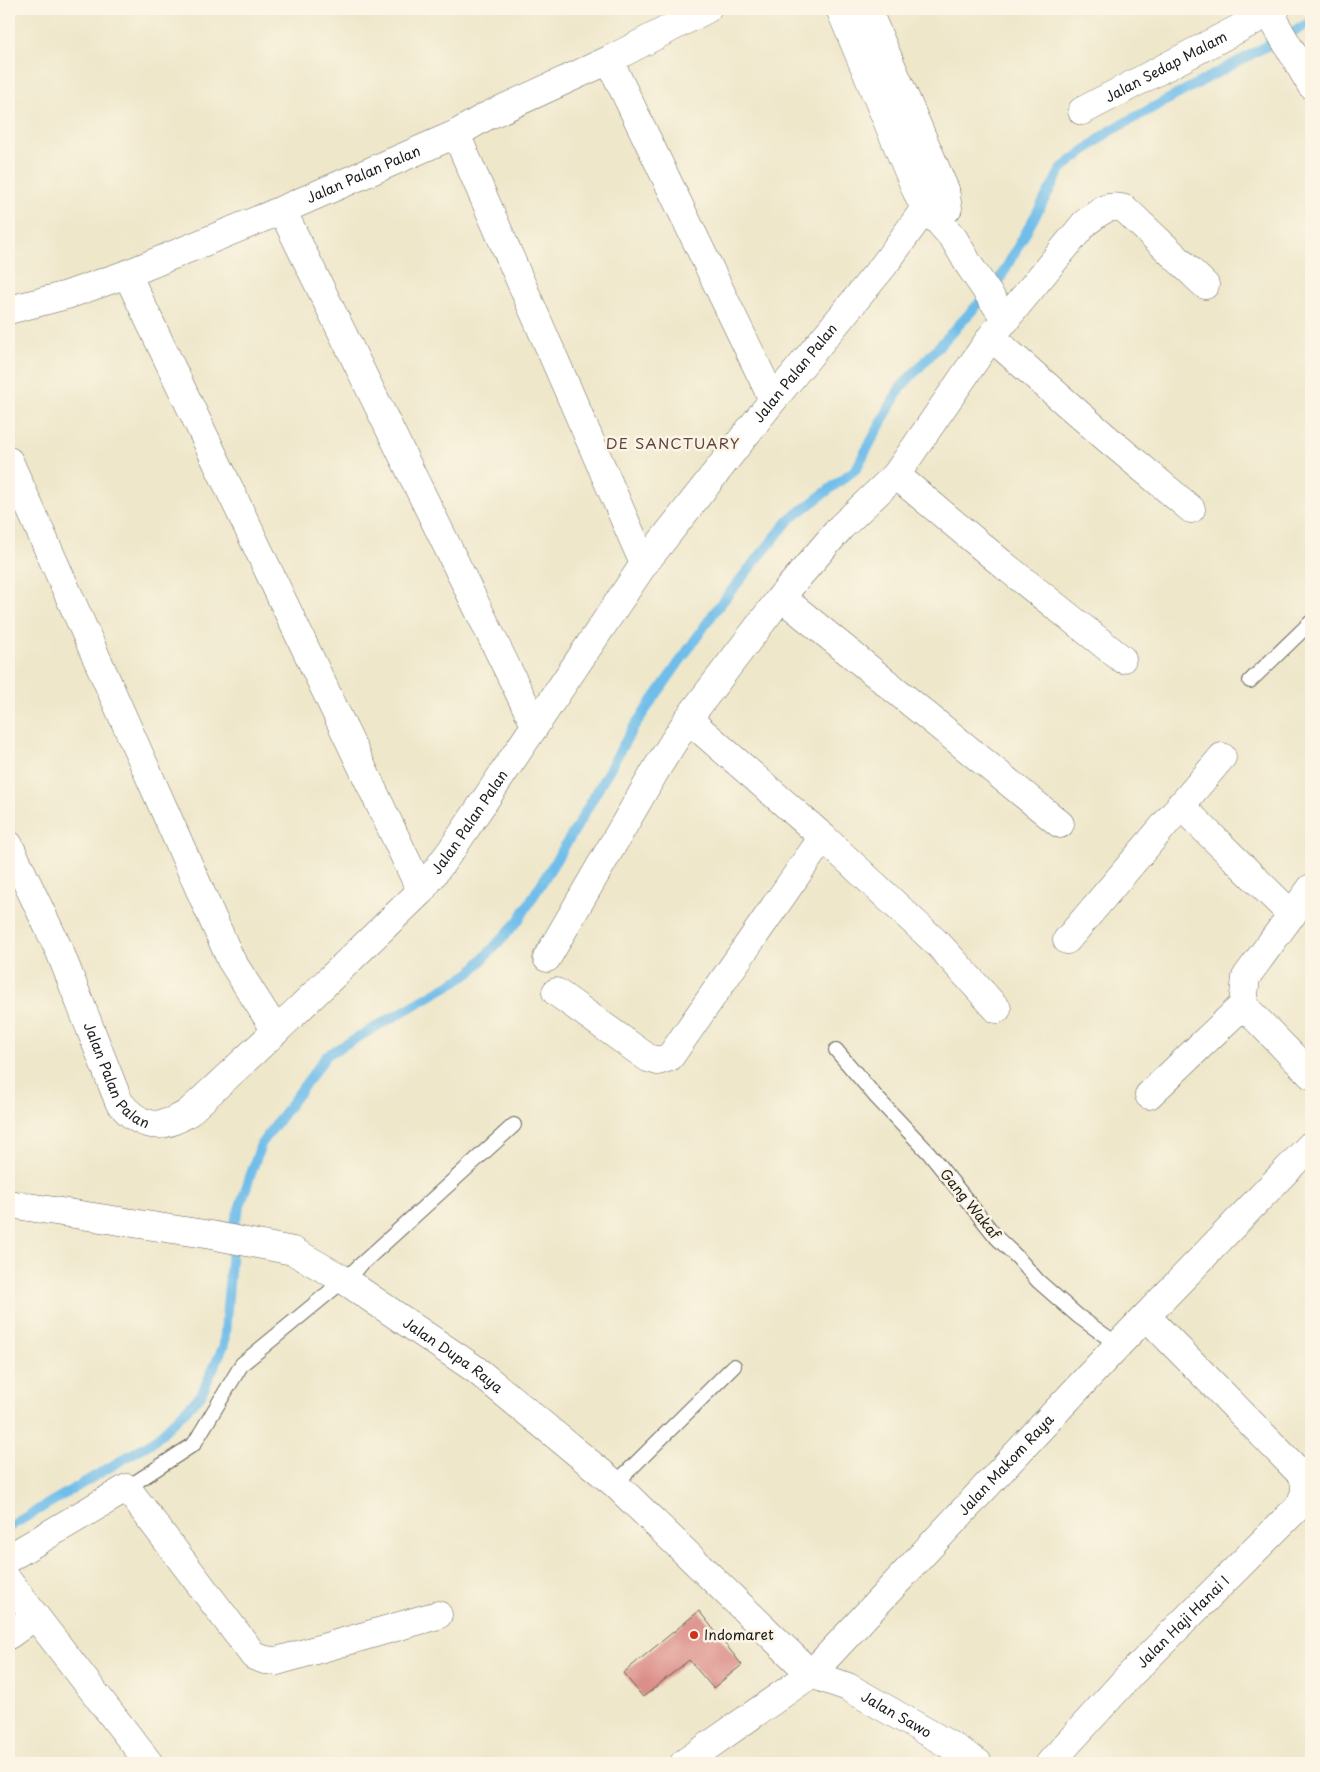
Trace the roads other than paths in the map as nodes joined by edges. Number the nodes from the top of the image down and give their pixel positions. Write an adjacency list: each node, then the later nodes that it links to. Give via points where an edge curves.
1 (706, 9): 5 (street, Jalan Palan Palan)
2 (840, 9): 9 (street, via 919,197)
3 (867, 9): 9 (street)
4 (1278, 24): 6 (street); 7 (street, Jalan Sedap Malam)
5 (609, 60): 8 (street, Jalan Palan Palan, via 484,117); 15 (street)
6 (1311, 85)
7 (1082, 111)
8 (456, 134): 10 (street, Jalan Palan Palan); 19 (street)
9 (935, 199): 14 (street, via 969,265 989,294); 15 (street, Jalan Palan Palan)
10 (282, 210): 11 (street, Jalan Palan Palan); 25 (street)
11 (126, 274): 13 (street, Jalan Palan Palan, via 67,295); 32 (street)
12 (1205, 285): 14 (street, via 1129,211 1113,206 1084,223)
13 (9, 310)
14 (998, 329): 17 (street); 18 (street, via 1104,436)
15 (773, 400): 19 (street, Jalan Palan Palan)
16 (9, 461): 39 (street, via 230,960)
17 (896, 475): 20 (street, via 841,527); 22 (street)
18 (1191, 509)
19 (644, 564): 25 (street, Jalan Palan Palan)
20 (781, 597): 24 (street); 28 (street)
21 (1311, 622): 23 (lane)
22 (1122, 659)
23 (1250, 681)
24 (688, 719): 29 (street); 35 (street)
25 (534, 725): 32 (street, Jalan Palan Palan)
26 (1222, 756): 27 (street)
27 (1180, 805): 33 (street); 34 (street)
28 (1060, 824)
29 (823, 837): 36 (street, via 670,1057 658,1061 648,1058); 38 (street, via 941,947)
30 (9, 845): 39 (street, Jalan Palan Palan, via 60,952 119,1102 128,1114 151,1125 176,1121 188,1114)
31 (1311, 888): 33 (street)
32 (421, 892): 39 (street, Jalan Palan Palan)
33 (1292, 915): 37 (street, via 1246,977)
34 (1066, 940)
35 (546, 958)
36 (556, 992)
37 (1243, 1005): 41 (street); 42 (street)
38 (997, 1010)
39 (276, 1031)
40 (836, 1050): 48 (lane, Gang Wakaf, via 930,1153 997,1238 1044,1287)
41 (1311, 1075)
42 (1149, 1095)
43 (514, 1125): 46 (lane)
44 (1311, 1146): 47 (street, Jalan Makom Raya)
45 (9, 1204): 46 (street, Jalan Dupa Raya, via 293,1251)
46 (344, 1280): 51 (street, Jalan Dupa Raya, via 475,1369); 52 (lane, via 242,1364 194,1444)
47 (1147, 1317): 48 (street, Jalan Makom Raya); 50 (street)
48 (1118, 1345): 59 (street, Jalan Makom Raya)
49 (734, 1366): 51 (lane)
50 (1308, 1474): 53 (street, Jalan Haji Hanai I)
51 (622, 1477): 59 (street, Jalan Dupa Raya)
52 (127, 1488): 54 (street); 56 (street, via 254,1656 277,1661)
53 (1306, 1511): 63 (street, Jalan Haji Hanai I, via 1131,1674)
54 (9, 1558)
55 (9, 1582): 57 (street)
56 (438, 1615)
57 (35, 1616): 58 (street); 60 (street)
58 (9, 1636)
59 (811, 1674): 61 (street, Jalan Makom Raya); 62 (street, Jalan Sawo, via 848,1687)
60 (149, 1763)
61 (684, 1763)
62 (978, 1763)
63 (1050, 1763)

